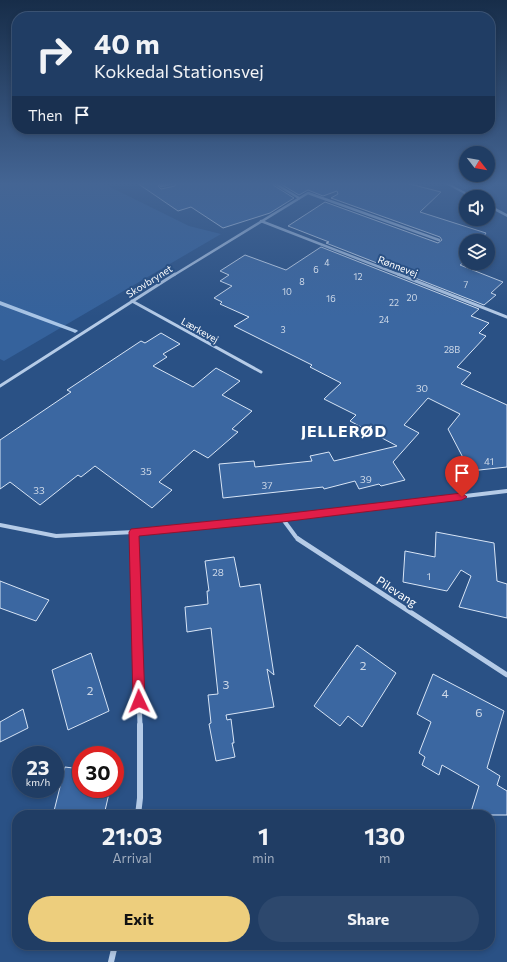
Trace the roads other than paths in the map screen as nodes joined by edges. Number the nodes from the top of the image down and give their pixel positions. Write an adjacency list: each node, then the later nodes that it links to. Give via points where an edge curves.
1 (250, 228): 5 (street, Skovbrynet)
2 (279, 228): 6 (street, Rønnevej)
3 (405, 228): 4 (street, Skovbrynet)
4 (439, 240)
5 (132, 301): 7 (street, Lærkevej); 8 (street, Skovbrynet)
6 (507, 317)
7 (261, 372)
8 (0, 386)
9 (507, 491): 10 (street)
10 (282, 518): 12 (street); 13 (street, Pilevang, via 296,537)
11 (0, 525): 12 (street, via 56,536)
12 (134, 532): 14 (street, via 140,716)
13 (507, 675)
14 (139, 810)
15 (114, 950): 16 (street)
16 (111, 962)

